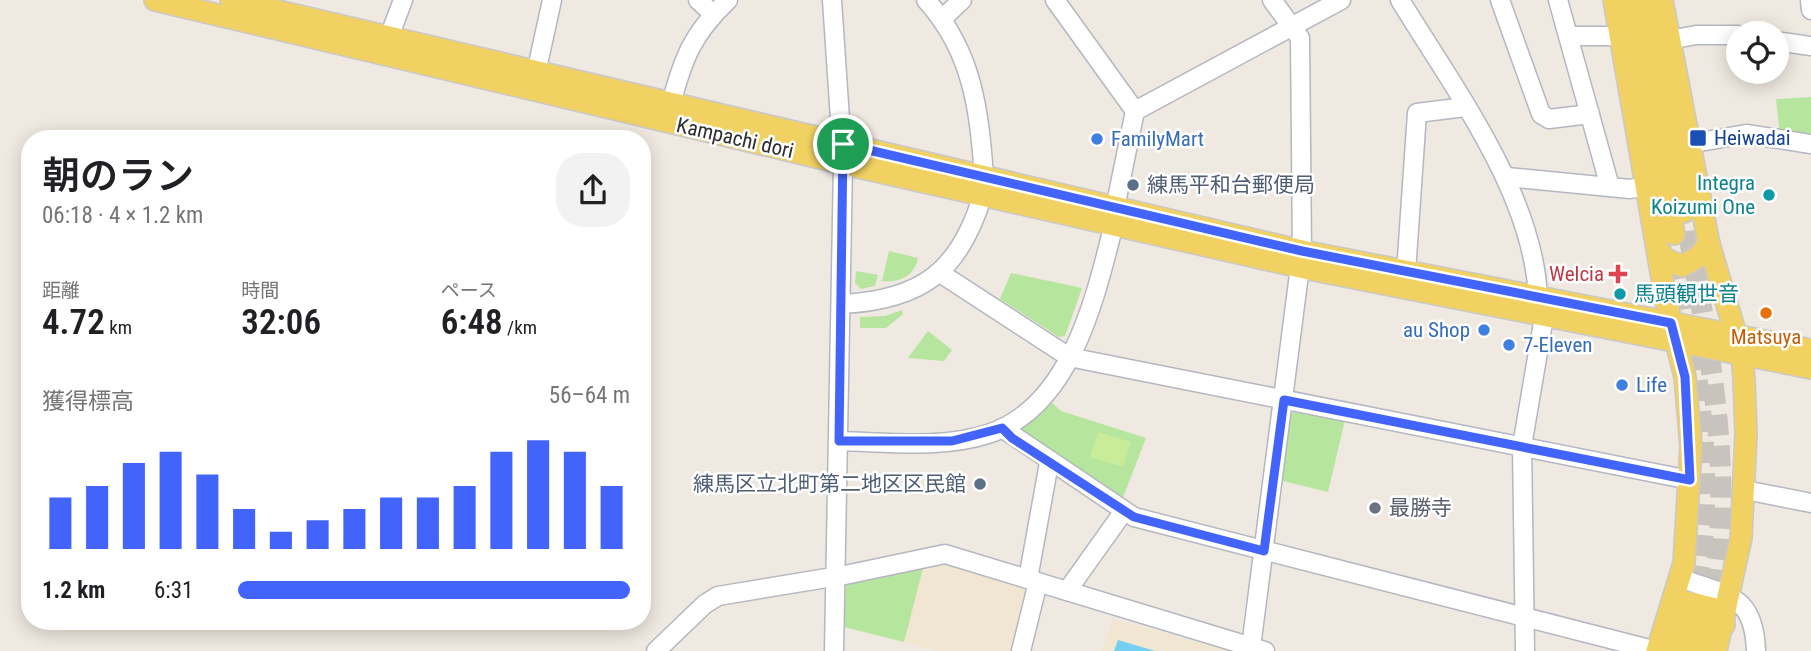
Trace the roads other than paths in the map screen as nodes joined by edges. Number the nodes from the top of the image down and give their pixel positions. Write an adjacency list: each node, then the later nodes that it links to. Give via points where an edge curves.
1 (155, 0): 39 (main road, Kampachi dori)
2 (231, 0): 28 (main road, Kampachi dori)
3 (403, 0): 28 (street)
4 (552, 0): 32 (street)
5 (698, 0): 22 (street)
6 (728, 0): 22 (street)
7 (832, 0): 39 (street)
8 (926, 0): 23 (street)
9 (962, 0): 23 (street)
10 (1055, 0): 35 (street)
11 (1272, 0): 24 (street)
12 (1341, 0): 24 (street)
13 (1400, 0): 34 (street)
14 (1500, 0): 36 (street, via 1541,114 1549,118)
15 (1558, 0): 26 (street)
16 (1614, 0): 27 (main road)
17 (1629, 0): 18 (main road, via 1681,233)
18 (1647, 0)
19 (1662, 0): 29 (main road)
20 (1811, 0): 21 (street)
21 (1811, 10)
22 (713, 14): 33 (street, via 689,46)
23 (942, 19): 41 (street, via 977,97)
24 (1293, 26): 35 (street); 47 (street, via 1300,38)
25 (1726, 35): 29 (street)
26 (1568, 36): 27 (street); 36 (street)
27 (1620, 36): 42 (main road)
28 (389, 37): 32 (main road, Kampachi dori)
29 (1670, 40): 37 (main road)
30 (1789, 43): 31 (street)
31 (1811, 46)
32 (536, 73): 33 (main road, Kampachi dori)
33 (671, 104): 39 (main road, Kampachi dori)
34 (1465, 107): 40 (street); 48 (street, via 1417,113)
35 (1135, 111): 44 (street)
36 (1590, 114): 43 (street)
37 (1688, 144): 38 (street, via 1746,134); 45 (main road)
38 (1811, 144)
39 (843, 154): 41 (main road, Kampachi dori); 50 (street)
40 (1507, 177): 43 (street); 51 (street, via 1536,271)
41 (983, 185): 44 (main road, Kampachi dori); 49 (street, via 966,240)
42 (1648, 186): 43 (street); 46 (main road)
43 (1610, 187)
44 (1114, 216): 47 (main road, Kampachi dori); 57 (street, via 1096,294)
45 (1709, 244): 46 (main road, via 1682,266 1665,259); 53 (main road)
46 (1658, 249): 52 (main road)
47 (1301, 259): 48 (main road, Kampachi dori); 51 (main road, Kampachi dori); 59 (street)
48 (1406, 272): 51 (main road, Kampachi dori)
49 (940, 273): 50 (street, via 909,293); 57 (street)
50 (842, 304): 61 (street)
51 (1541, 307): 52 (main road, Kampachi dori); 54 (main road, Kampachi dori); 62 (street)
52 (1671, 323): 53 (main road, Kampachi dori); 54 (main road)
53 (1733, 334): 55 (main road, Kampachi dori); 56 (main road)
54 (1678, 344): 56 (main road, Kampachi dori); 64 (main road, via 1691,446)
55 (1811, 350)
56 (1742, 355): 58 (main road, Kampachi dori); 65 (main road)
57 (1069, 357): 59 (street); 60 (street, via 1038,402)
58 (1811, 368)
59 (1284, 400): 62 (street); 68 (street)
60 (1002, 428): 61 (street, via 952,441); 63 (street)
61 (839, 441): 69 (street)
62 (1521, 446): 64 (street); 75 (street)
63 (1049, 463): 67 (street); 71 (street)
64 (1690, 480): 70 (main road)
65 (1745, 490): 66 (street); 73 (main road)
66 (1811, 503)
67 (1124, 511): 68 (street); 72 (street)
68 (1264, 551): 75 (street); 76 (street)
69 (836, 576): 71 (street, via 944,554); 77 (street, via 718,596); 78 (street)
70 (1681, 578): 73 (street); 74 (main road)
71 (1033, 581): 72 (street); 79 (street)
72 (1067, 591): 76 (street)
73 (1730, 594): 74 (main road); 85 (street, via 1750,616)
74 (1698, 616): 81 (main road); 82 (main road); 83 (main road); 84 (main road)
75 (1524, 618): 80 (street); 81 (street)
76 (1258, 649)
77 (656, 651)
78 (834, 651)
79 (1021, 651)
80 (1525, 651)
81 (1657, 651)
82 (1677, 651)
83 (1698, 651)
84 (1716, 651)
85 (1756, 651)

